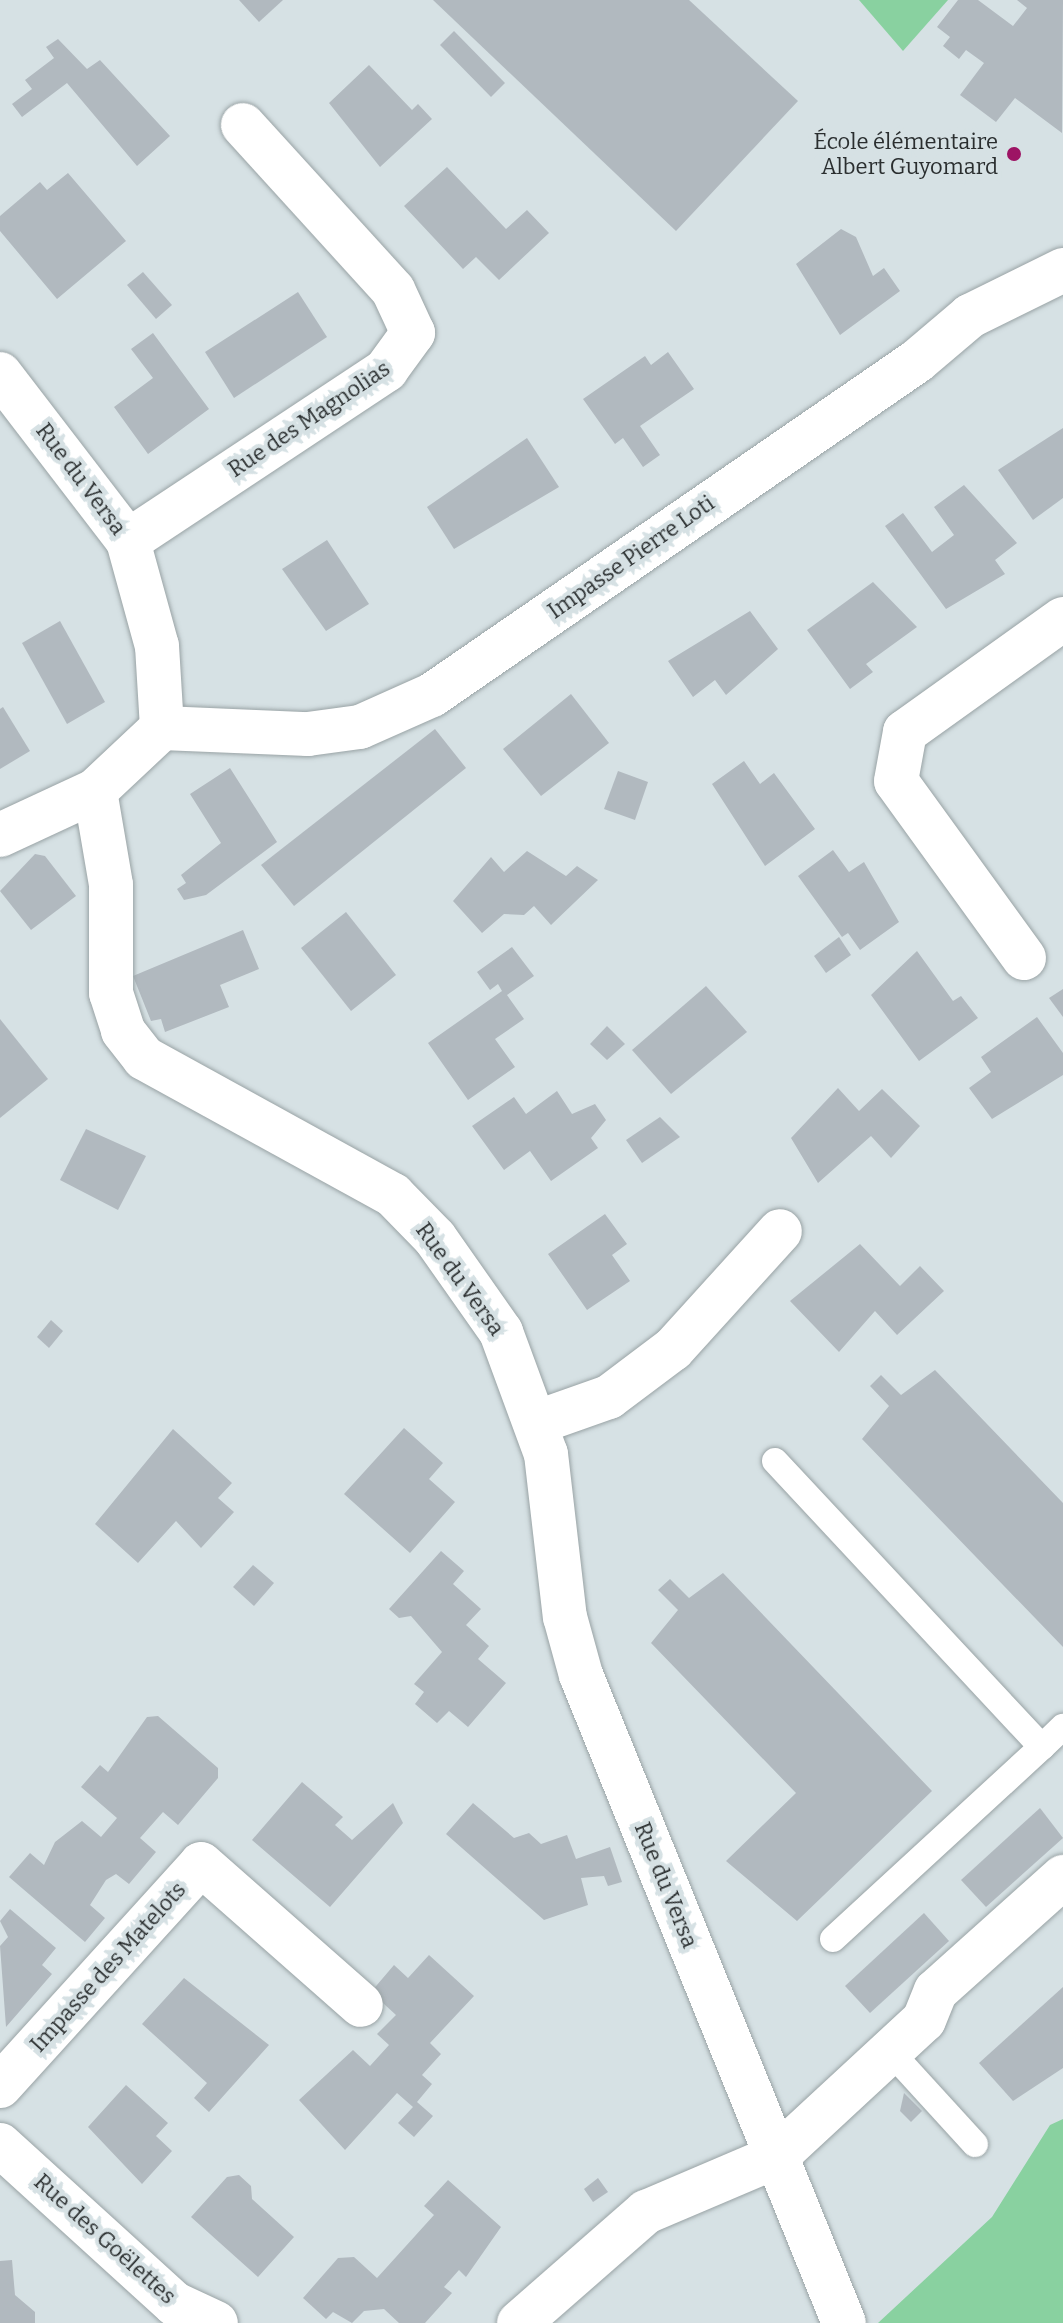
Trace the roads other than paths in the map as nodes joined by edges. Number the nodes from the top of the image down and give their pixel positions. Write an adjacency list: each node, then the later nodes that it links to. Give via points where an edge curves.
1 (243, 125): 4 (street, Rue des Magnolias, via 393,290 413,333 386,370)
2 (1063, 270): 6 (street, Impasse Pierre Loti, via 970,316 917,361 432,695 360,727 308,734)
3 (0, 374): 4 (street, Rue du Versa)
4 (128, 541): 6 (street, Rue du Versa, via 157,646)
5 (1063, 619): 9 (street, via 905,732 896,781)
6 (162, 728): 7 (street)
7 (95, 791): 8 (street); 11 (street, Rue du Versa, via 111,885 111,993 131,1044 393,1195 435,1238 501,1332)
8 (0, 835)
9 (1024, 958)
10 (780, 1231): 11 (street, via 673,1349 609,1397)
11 (538, 1422): 22 (street, Rue du Versa, via 565,1617 581,1675)
12 (775, 1461): 14 (lane)
13 (1063, 1727): 14 (lane)
14 (1042, 1747): 16 (lane)
15 (1063, 1877): 18 (street, via 936,1991 924,2020)
16 (833, 1939)
17 (361, 2005): 19 (street, Impasse des Matelots, via 201,1864)
18 (890, 2051): 20 (lane); 22 (street)
19 (0, 2086)
20 (975, 2144)
21 (0, 2145): 24 (street, Rue des Goëlettes, via 175,2304)
22 (777, 2156): 23 (street, Rue du Versa); 25 (street, via 646,2212)
23 (843, 2321)
24 (216, 2323)
25 (519, 2323)

